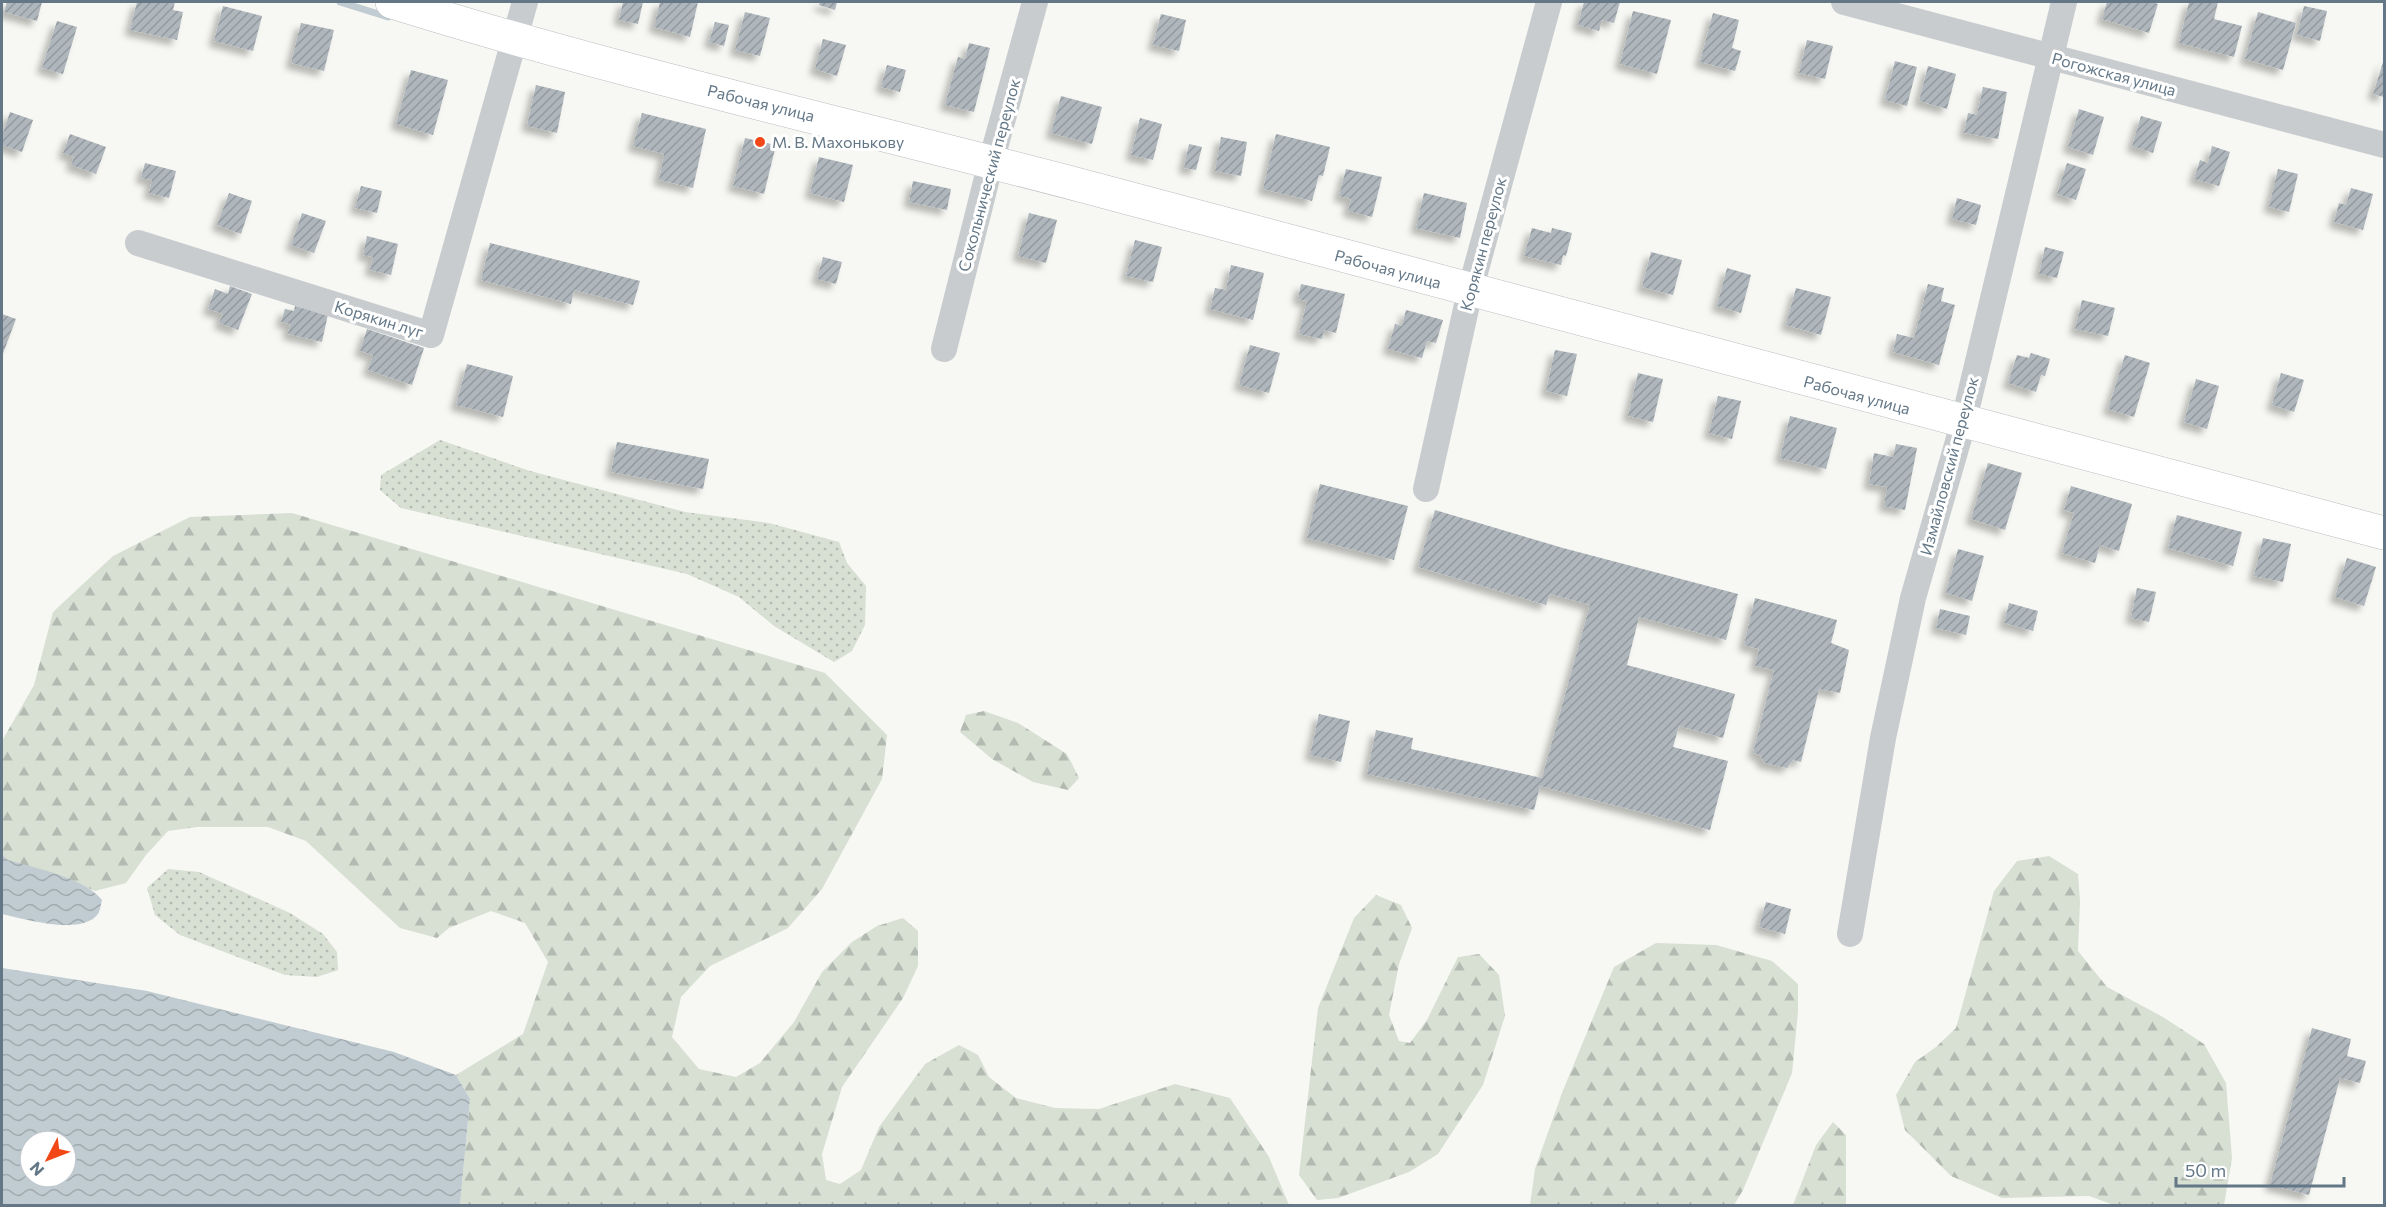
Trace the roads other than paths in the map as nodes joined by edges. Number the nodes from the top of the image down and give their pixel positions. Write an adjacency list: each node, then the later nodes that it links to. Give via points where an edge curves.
1 (392, 2): 7 (main road, Рабочая улица)
2 (525, 2): 7 (street)
3 (1035, 2): 10 (street, Сокольнический переулок)
4 (1549, 2): 12 (street, Корякин переулок)
5 (1844, 2): 8 (street, Рогожская улица)
6 (2064, 2): 8 (street, Измайловский переулок)
7 (516, 40): 10 (main road, Рабочая улица); 11 (street, Корякин луг, via 431,335)
8 (2051, 58): 9 (street, Рогожская улица); 14 (street, Измайловский переулок)
9 (2385, 145)
10 (991, 162): 12 (main road, Рабочая улица); 13 (street, Сокольнический переулок)
11 (138, 243)
12 (1470, 291): 14 (main road, Рабочая улица); 15 (street, Корякин переулок)
13 (945, 349)
14 (1963, 424): 16 (main road, Рабочая улица); 17 (street, Измайловский переулок, via 1913,598 1883,738)
15 (1426, 489)
16 (2385, 533)
17 (1850, 934)

